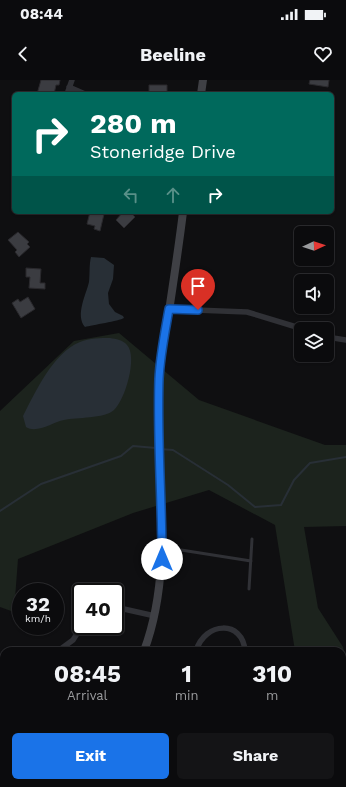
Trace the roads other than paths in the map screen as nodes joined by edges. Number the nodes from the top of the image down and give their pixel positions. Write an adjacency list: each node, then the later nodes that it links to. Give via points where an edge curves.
1 (72, 80): 3 (street)
2 (204, 80): 6 (street)
3 (69, 87): 4 (street); 5 (street)
4 (68, 92)
5 (80, 92)
6 (201, 92)
7 (183, 214): 8 (street)
8 (169, 309): 9 (street, via 247,312); 13 (street, via 159,378)
9 (294, 326)
10 (334, 338): 11 (street)
11 (346, 340)
12 (252, 539): 14 (lane)
13 (162, 547): 14 (lane); 17 (street)
14 (251, 561): 15 (lane)
15 (249, 589)
16 (124, 609): 17 (street)
17 (155, 616): 20 (street)
18 (76, 635): 19 (street)
19 (63, 647)
20 (145, 647)
21 (197, 647): 22 (street, via 204,635 217,628 227,628 235,632)
22 (243, 647)

